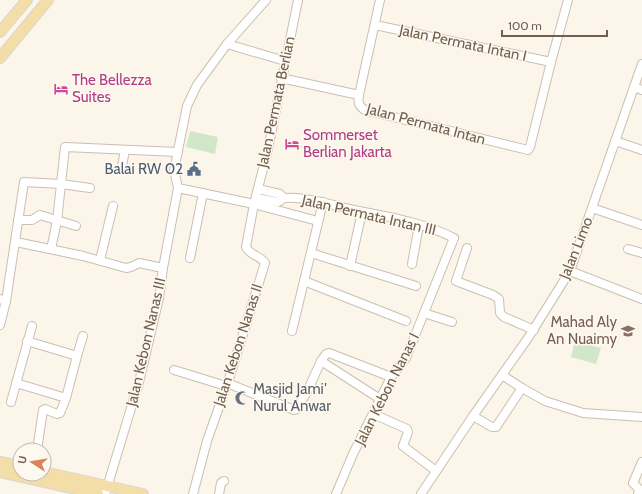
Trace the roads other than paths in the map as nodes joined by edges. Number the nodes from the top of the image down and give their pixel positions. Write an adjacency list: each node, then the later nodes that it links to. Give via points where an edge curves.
1 (27, 0): 8 (main road)
2 (48, 0): 10 (main road)
3 (266, 0): 9 (street)
4 (298, 0): 11 (street, Jalan Permata Berlian)
5 (380, 0): 7 (street, Jalan Permata Intan)
6 (568, 0): 12 (street)
7 (375, 25): 12 (street, Jalan Permata Intan I); 16 (street, Jalan Permata Intan)
8 (0, 32)
9 (227, 44): 11 (street); 20 (street, via 191,96)
10 (0, 58)
11 (285, 61): 14 (street, Jalan Permata Berlian)
12 (551, 62): 16 (street, Jalan Permata Intan, via 528,150 365,110 359,104)
13 (642, 64): 15 (street, Jalan Limo)
14 (281, 78): 16 (street); 25 (street, Jalan Permata Berlian)
15 (638, 88): 17 (street, Jalan Limo)
16 (359, 95)
17 (615, 141): 19 (street); 31 (street, Jalan Limo)
18 (125, 150): 20 (street); 21 (street); 22 (street, via 65,147)
19 (642, 150)
20 (178, 152): 24 (street, via 174,170)
21 (122, 166)
22 (61, 184): 23 (street); 33 (street, via 24,182); 34 (street)
23 (90, 188)
24 (178, 188): 26 (street); 50 (street, Jalan Kebon Nanas III)
25 (258, 189): 27 (street, Jalan Permata Intan III, via 280,194); 28 (street, Jalan Permata Berlian)
26 (203, 193): 28 (street); 46 (street)
27 (284, 198): 28 (street, Jalan Permata Intan III, via 278,202); 29 (street, Jalan Permata Intan III)
28 (255, 201): 35 (street); 71 (street, Jalan Kebon Nanas II, via 246,249 263,260 264,264)
29 (323, 202): 32 (street, Jalan Permata Intan III); 35 (street)
30 (113, 206): 47 (street)
31 (592, 208): 37 (street); 51 (street, Jalan Limo)
32 (362, 212): 36 (street, Jalan Permata Intan III); 49 (street)
33 (18, 220): 34 (street, via 32,220 38,215); 40 (street)
34 (57, 221): 38 (street); 42 (street)
35 (318, 221): 44 (street)
36 (419, 225): 39 (street, Jalan Permata Intan III); 48 (street)
37 (642, 225)
38 (76, 226)
39 (454, 238): 56 (street, Jalan Kebon Nanas I)
40 (16, 242): 42 (street); 54 (street)
41 (467, 248): 61 (street, via 456,281 499,299 500,313 504,317)
42 (51, 249): 47 (street)
43 (628, 249): 45 (street)
44 (311, 253): 49 (street); 52 (street)
45 (642, 253)
46 (190, 258)
47 (100, 260): 50 (street, via 126,268 139,263)
48 (412, 264)
49 (350, 266): 53 (street)
50 (163, 268): 90 (street, Jalan Kebon Nanas III, via 146,358)
51 (570, 271): 55 (street); 61 (street, Jalan Limo)
52 (304, 281): 57 (street); 62 (street)
53 (416, 286)
54 (3, 300): 59 (street)
55 (642, 300)
56 (424, 313): 58 (street); 69 (street, Jalan Kebon Nanas I, via 406,358)
57 (406, 321)
58 (452, 322)
59 (0, 325)
60 (32, 326): 64 (street)
61 (534, 330): 68 (street, Jalan Limo)
62 (292, 331)
63 (83, 336): 65 (street)
64 (27, 341): 65 (street); 70 (street)
65 (77, 356): 73 (street)
66 (321, 361): 69 (street, via 328,353); 71 (street, via 296,410); 74 (street)
67 (174, 370): 71 (street)
68 (502, 375): 72 (street); 77 (street, Jalan Limo)
69 (391, 377): 74 (street, Jalan Kebon Nanas I)
70 (16, 383): 73 (street); 75 (street)
71 (227, 384): 93 (street, Jalan Kebon Nanas II, via 207,441)
72 (522, 388): 77 (street, via 496,427); 78 (street, via 545,401 583,413)
73 (66, 398): 79 (street, via 59,414 43,410)
74 (380, 398): 95 (street, Jalan Kebon Nanas I)
75 (11, 402)
76 (378, 416): 83 (street, via 407,429 403,446)
77 (473, 416): 83 (street, Jalan Limo)
78 (642, 417)
79 (38, 442)
80 (0, 462): 82 (main road)
81 (642, 462): 97 (street, via 633,483 639,489)
82 (12, 464)
83 (436, 471): 96 (street, Jalan Limo)
84 (0, 472): 85 (main road)
85 (12, 474)
86 (52, 477): 89 (main road)
87 (224, 481): 94 (street, via 221,483)
88 (51, 482): 89 (main road)
89 (67, 486): 90 (main road); 91 (main road)
90 (106, 490): 92 (main road)
91 (98, 494)
92 (143, 494)
93 (193, 494)
94 (219, 494)
95 (336, 494)
96 (421, 494)
97 (638, 494)

